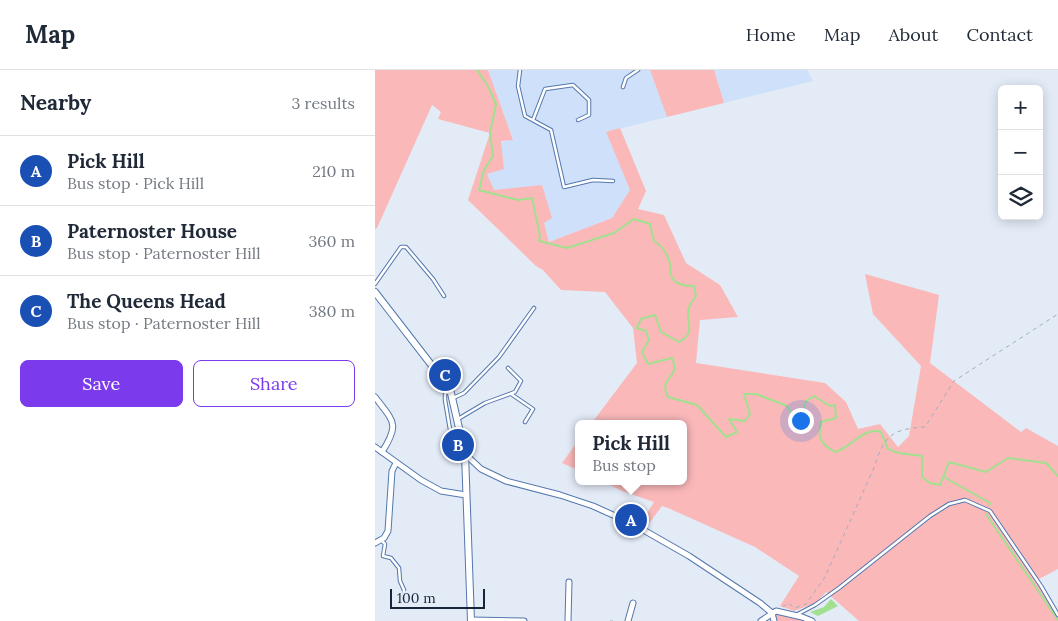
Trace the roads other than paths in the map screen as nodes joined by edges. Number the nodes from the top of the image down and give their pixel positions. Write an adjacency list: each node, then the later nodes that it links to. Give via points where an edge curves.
1 (520, 70): 4 (lane, via 517,86 525,116)
2 (638, 70): 3 (lane, via 626,78)
3 (623, 87)
4 (533, 120): 5 (lane, via 545,89 573,85 589,100 589,115); 6 (lane, via 551,130 564,187 593,180)
5 (578, 120)
6 (613, 181)
7 (375, 284): 9 (lane, via 401,247 406,246)
8 (375, 292): 12 (street)
9 (444, 296)
10 (534, 308): 15 (lane, via 499,357 464,393)
11 (508, 368): 13 (lane, via 521,381)
12 (451, 390): 15 (street); 20 (lane, via 444,396 454,453)
13 (511, 394): 16 (lane, via 485,403); 17 (lane, via 533,410)
14 (375, 398): 19 (street, via 391,419 394,429)
15 (453, 398): 16 (street)
16 (458, 419): 20 (street)
17 (525, 422)
18 (375, 447): 19 (street)
19 (382, 452): 21 (street)
20 (465, 454): 22 (street); 28 (street, via 481,469 506,481 593,506 633,524 689,556)
21 (396, 463): 22 (street, via 441,491); 23 (street, via 392,472 388,531)
22 (466, 495): 31 (street)
23 (381, 540): 24 (street); 26 (lane, via 385,544 383,556 391,558 399,568)
24 (375, 542)
25 (569, 582): 33 (street)
26 (404, 598)
27 (633, 603): 34 (street)
28 (774, 612): 29 (street); 35 (street); 36 (street)
29 (795, 615): 30 (lane, via 839,588 930,516 949,504 965,500 990,511); 37 (street)
30 (1058, 615)
31 (471, 621): 32 (street)
32 (524, 621)
33 (568, 621)
34 (628, 621)
35 (761, 621)
36 (774, 621)
37 (812, 621)

